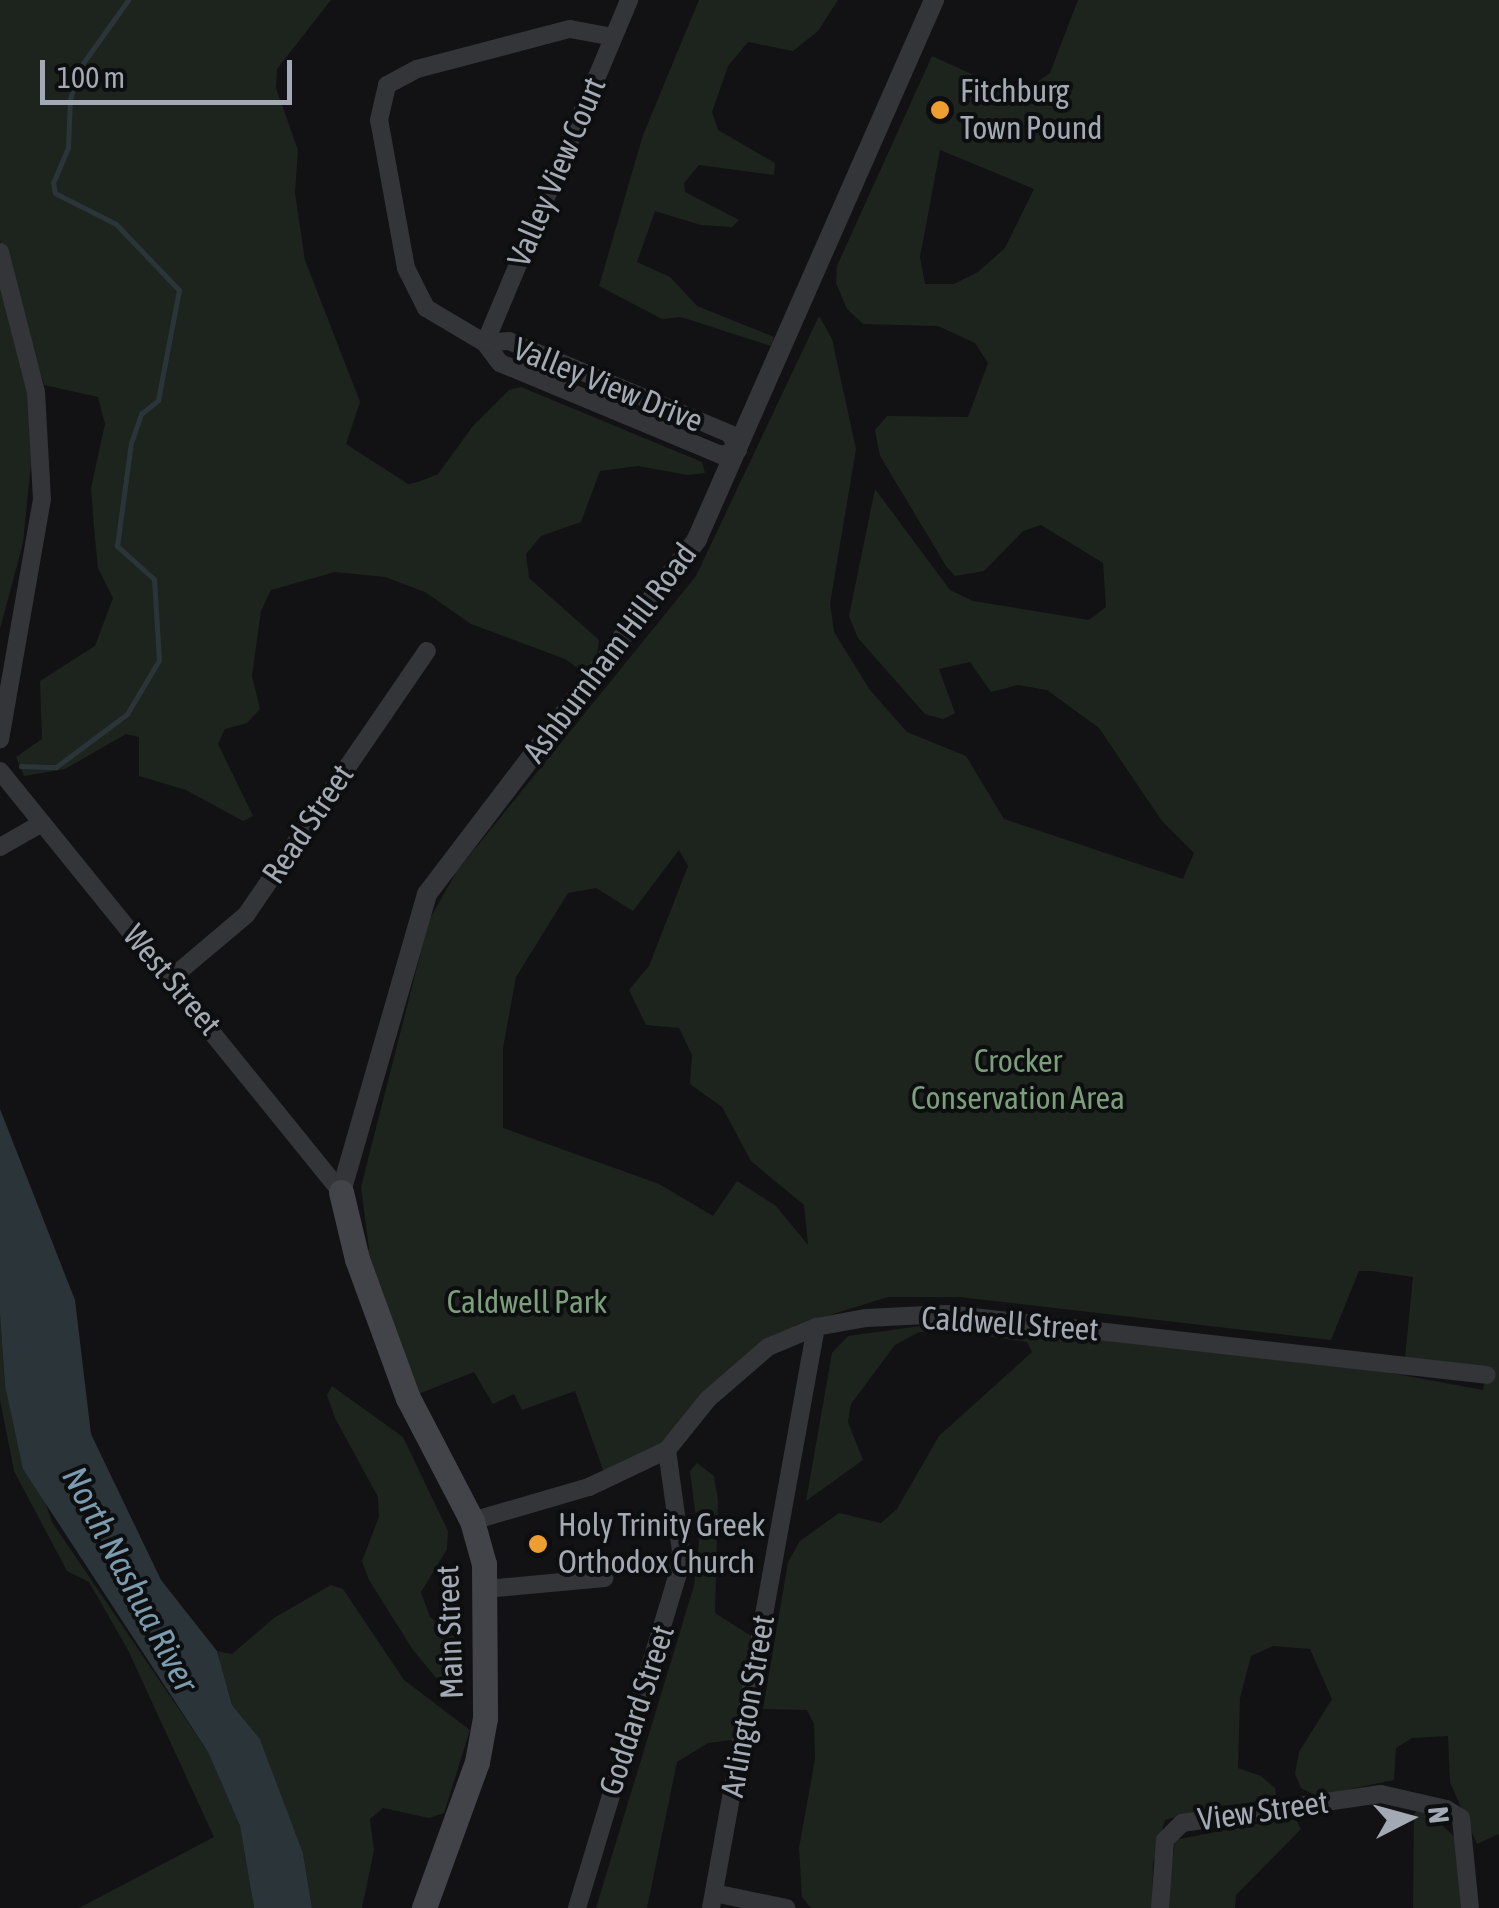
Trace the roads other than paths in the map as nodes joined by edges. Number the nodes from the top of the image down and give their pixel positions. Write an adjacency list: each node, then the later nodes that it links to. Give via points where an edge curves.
1 (629, 0): 3 (street, Valley View Court)
2 (934, 0): 6 (street, Ashburnham Hill Road)
3 (613, 37): 5 (street, Valley View Court); 5 (street, Valley View Drive, via 582,29 552,33 408,73 380,97 382,139 413,288 434,315)
4 (0, 252): 8 (street, via 28,352 42,456 40,518)
5 (485, 343): 6 (street, Valley View Drive, via 500,363 721,456)
6 (738, 450): 13 (street, Ashburnham Hill Road, via 680,566 427,894)
7 (428, 651): 12 (street, Read Street, via 246,915)
8 (0, 739)
9 (0, 771): 10 (street, West Street)
10 (42, 823): 11 (street); 12 (street, West Street)
11 (0, 847)
12 (170, 980): 13 (street, West Street)
13 (340, 1192): 17 (main road, Main Street, via 408,1398)
14 (816, 1327): 15 (street, Caldwell Street, via 947,1314); 16 (street, Caldwell Street, via 743,1364); 20 (street, Arlington Street)
15 (1487, 1376)
16 (668, 1450): 17 (street, Caldwell Street, via 607,1481); 22 (street, Goddard Street, via 682,1551 677,1576)
17 (472, 1521): 19 (main road, Main Street)
18 (604, 1578): 19 (street)
19 (486, 1589): 21 (main road, Main Street, via 485,1718 477,1762)
20 (712, 1901): 23 (street)
21 (424, 1908)
22 (576, 1908)
23 (786, 1908)
24 (1160, 1908): 25 (street, View Street, via 1165,1840 1182,1823 1381,1794 1446,1808 1460,1818)
25 (1470, 1908)

